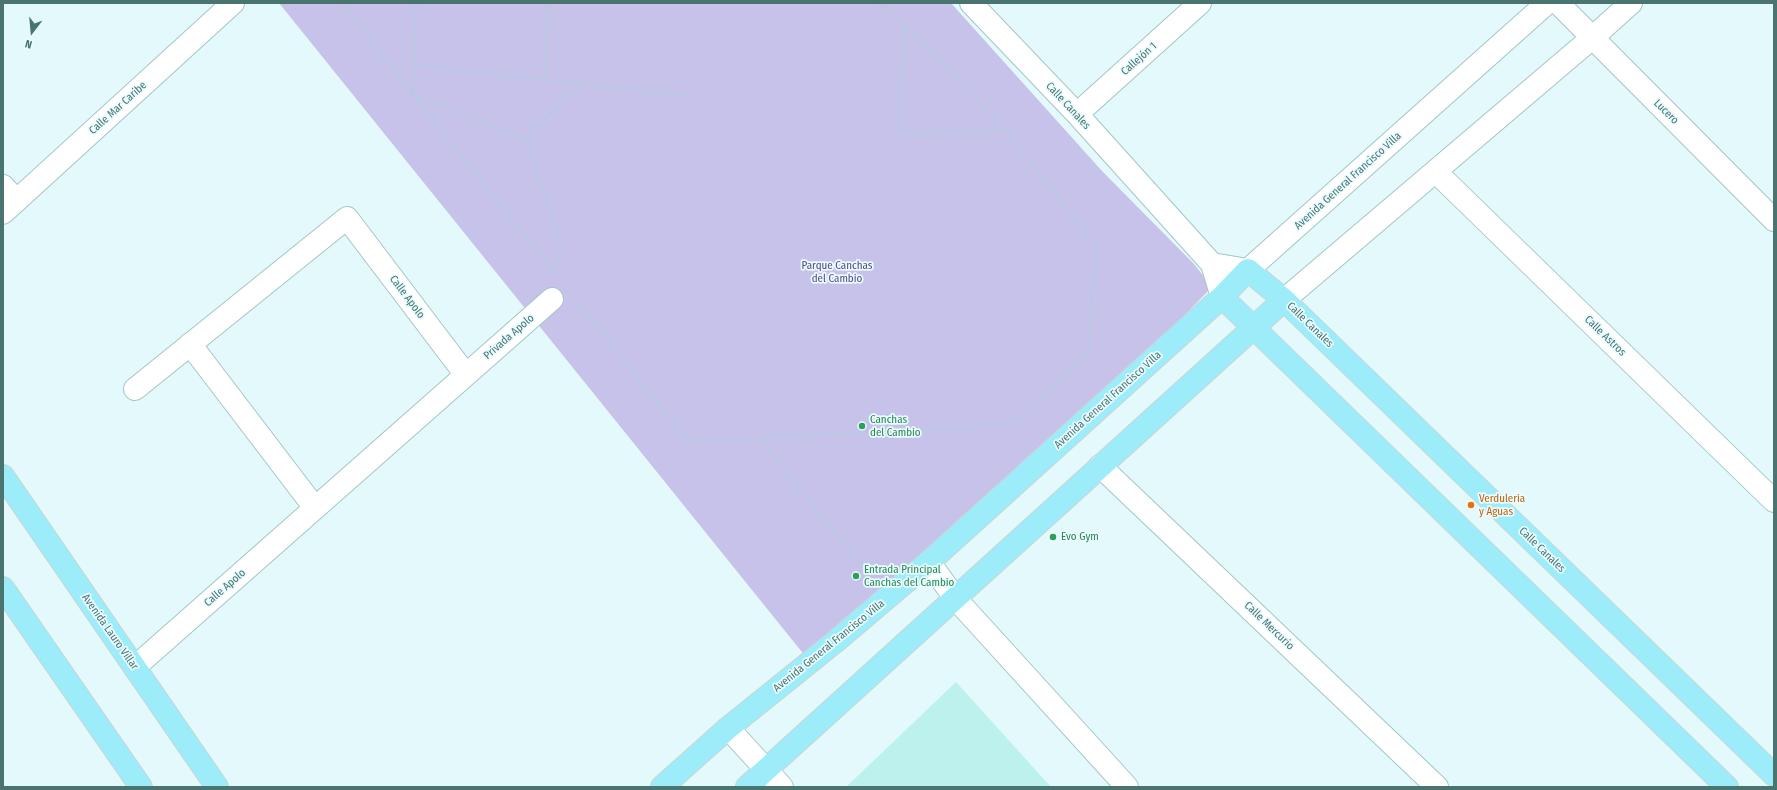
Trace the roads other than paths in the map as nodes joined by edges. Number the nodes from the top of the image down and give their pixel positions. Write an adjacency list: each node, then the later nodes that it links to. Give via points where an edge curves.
1 (233, 3): 10 (street, Calle Mar Caribe)
2 (972, 3): 8 (street, Calle Canales)
3 (1200, 3): 8 (street, Callejón 1)
4 (1547, 3): 13 (street, Avenida General Francisco Villa)
5 (1558, 3): 7 (street, Lucero)
6 (1631, 3): 7 (street)
7 (1592, 38): 9 (street); 11 (street, Lucero)
8 (1077, 114): 12 (street, Calle Canales)
9 (1436, 172): 16 (street); 23 (street, Calle Astros)
10 (7, 200)
11 (1771, 211)
12 (1212, 264): 13 (street); 14 (street, Calle Canales)
13 (1248, 270): 14 (main road, Avenida General Francisco Villa); 16 (main road, Calle Canales)
14 (1222, 297): 17 (main road, Calle Canales); 25 (main road, Avenida General Francisco Villa)
15 (552, 299): 19 (street, Privada Apolo)
16 (1284, 300): 17 (main road); 31 (main road, Calle Canales)
17 (1254, 327): 21 (main road); 39 (main road, Calle Canales)
18 (190, 344): 19 (street, Calle Apolo, via 347,218); 20 (street, Calle Apolo); 24 (street)
19 (466, 375): 24 (street, Calle Apolo)
20 (135, 389)
21 (1100, 466): 27 (main road); 38 (street, Calle Mercurio)
22 (3, 476): 28 (main road, Avenida Lauro Villar)
23 (1774, 501)
24 (315, 508): 28 (street, Calle Apolo)
25 (930, 562): 27 (street); 29 (main road, Avenida General Francisco Villa)
26 (3, 588): 32 (main road)
27 (955, 598): 30 (main road); 37 (street)
28 (135, 667): 33 (main road, Avenida Lauro Villar)
29 (728, 728): 30 (street); 34 (main road, Avenida General Francisco Villa)
30 (767, 769): 35 (main road); 36 (street)
31 (1774, 775)
32 (141, 787)
33 (217, 787)
34 (662, 787)
35 (747, 787)
36 (782, 787)
37 (1127, 787)
38 (1438, 787)
39 (1727, 787)

